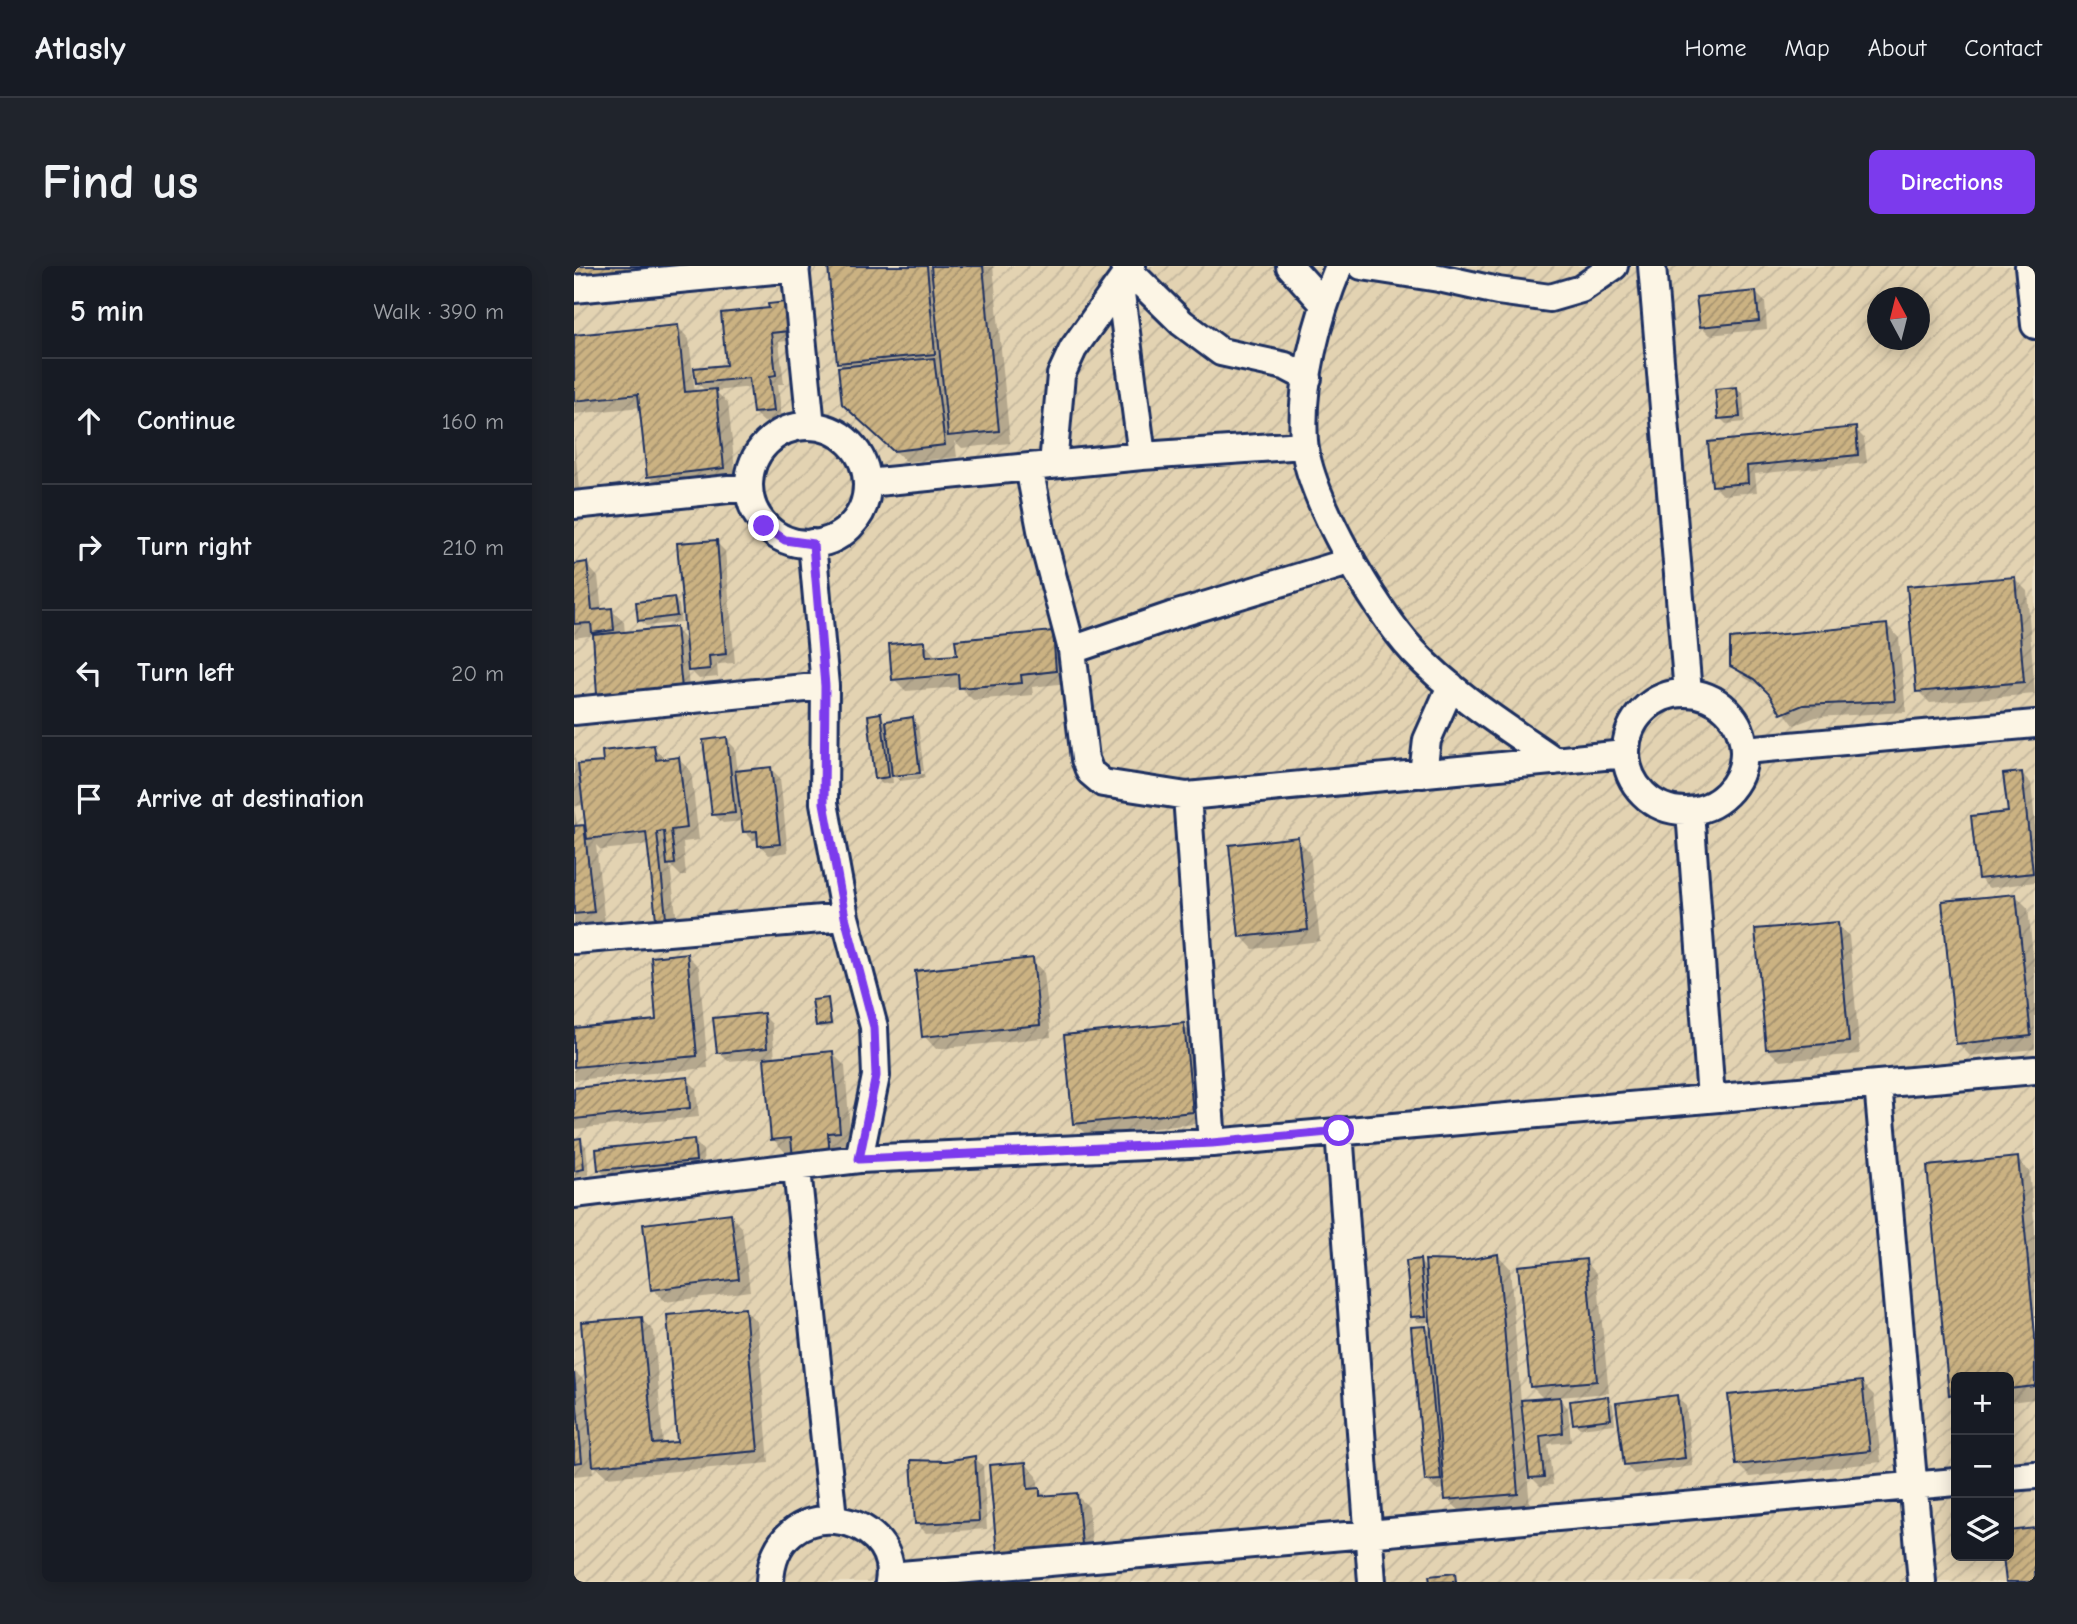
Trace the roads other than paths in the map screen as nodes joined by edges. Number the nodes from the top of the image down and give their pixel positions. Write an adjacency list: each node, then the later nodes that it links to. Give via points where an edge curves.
1 (1290, 266): 11 (street)
2 (1339, 266): 11 (street)
3 (1362, 266): 4 (street, via 1550,298 1581,289)
4 (1614, 266)
5 (1653, 266): 26 (street)
6 (2029, 266): 10 (street)
7 (795, 267): 9 (street); 14 (street)
8 (1126, 272): 13 (street, via 1221,352 1284,366); 16 (street); 17 (street, via 1073,349 1061,375)
9 (574, 289)
10 (2034, 297): 12 (street)
11 (1324, 304): 13 (street)
12 (2035, 325)
13 (1308, 378): 15 (street)
14 (811, 426): 18 (street, via 831,430 849,442 863,462); 19 (street, via 785,430 766,442 752,463)
15 (1304, 444): 16 (street); 22 (street, via 1336,533)
16 (1142, 456): 17 (street)
17 (1041, 466): 18 (street); 23 (street, via 1043,540)
18 (867, 483): 21 (street, via 863,508 849,528 831,540)
19 (748, 487): 20 (street); 21 (street, via 752,508 764,526 785,540)
20 (574, 505)
21 (813, 544): 24 (street)
22 (1352, 561): 23 (street, via 1171,615); 25 (street, via 1412,650)
23 (1073, 650): 33 (street, via 1090,772 1103,783)
24 (825, 686): 27 (street); 35 (street, via 824,803)
25 (1451, 686): 31 (street); 32 (street, via 1427,740)
26 (1688, 693): 29 (street, via 1708,697 1726,709 1740,729); 30 (street, via 1662,697 1643,709 1629,730)
27 (574, 711)
28 (2035, 724): 29 (street)
29 (1745, 750): 34 (street, via 1740,775 1727,795)
30 (1625, 754): 31 (street); 34 (street, via 1629,775 1641,793 1662,807)
31 (1555, 761): 32 (street)
32 (1423, 774): 33 (street)
33 (1187, 796): 41 (street)
34 (1690, 811): 39 (street)
35 (845, 917): 36 (street); 42 (street, via 874,1027 876,1076)
36 (574, 940)
37 (2035, 1070): 38 (street)
38 (1878, 1084): 39 (street); 48 (street)
39 (1711, 1098): 40 (street)
40 (1339, 1131): 41 (street); 50 (street)
41 (1212, 1143): 42 (street)
42 (859, 1159): 43 (street)
43 (797, 1169): 44 (street); 49 (street)
44 (574, 1194)
45 (2035, 1475): 46 (street)
46 (2014, 1477)
47 (1951, 1482): 48 (street)
48 (1913, 1485): 50 (street); 54 (street)
49 (834, 1518): 51 (street, via 871,1534 885,1555); 52 (street, via 807,1523 788,1535)
50 (1367, 1534): 51 (street); 53 (street)
51 (889, 1579)
52 (763, 1581)
53 (1372, 1582)
54 (1922, 1582)

